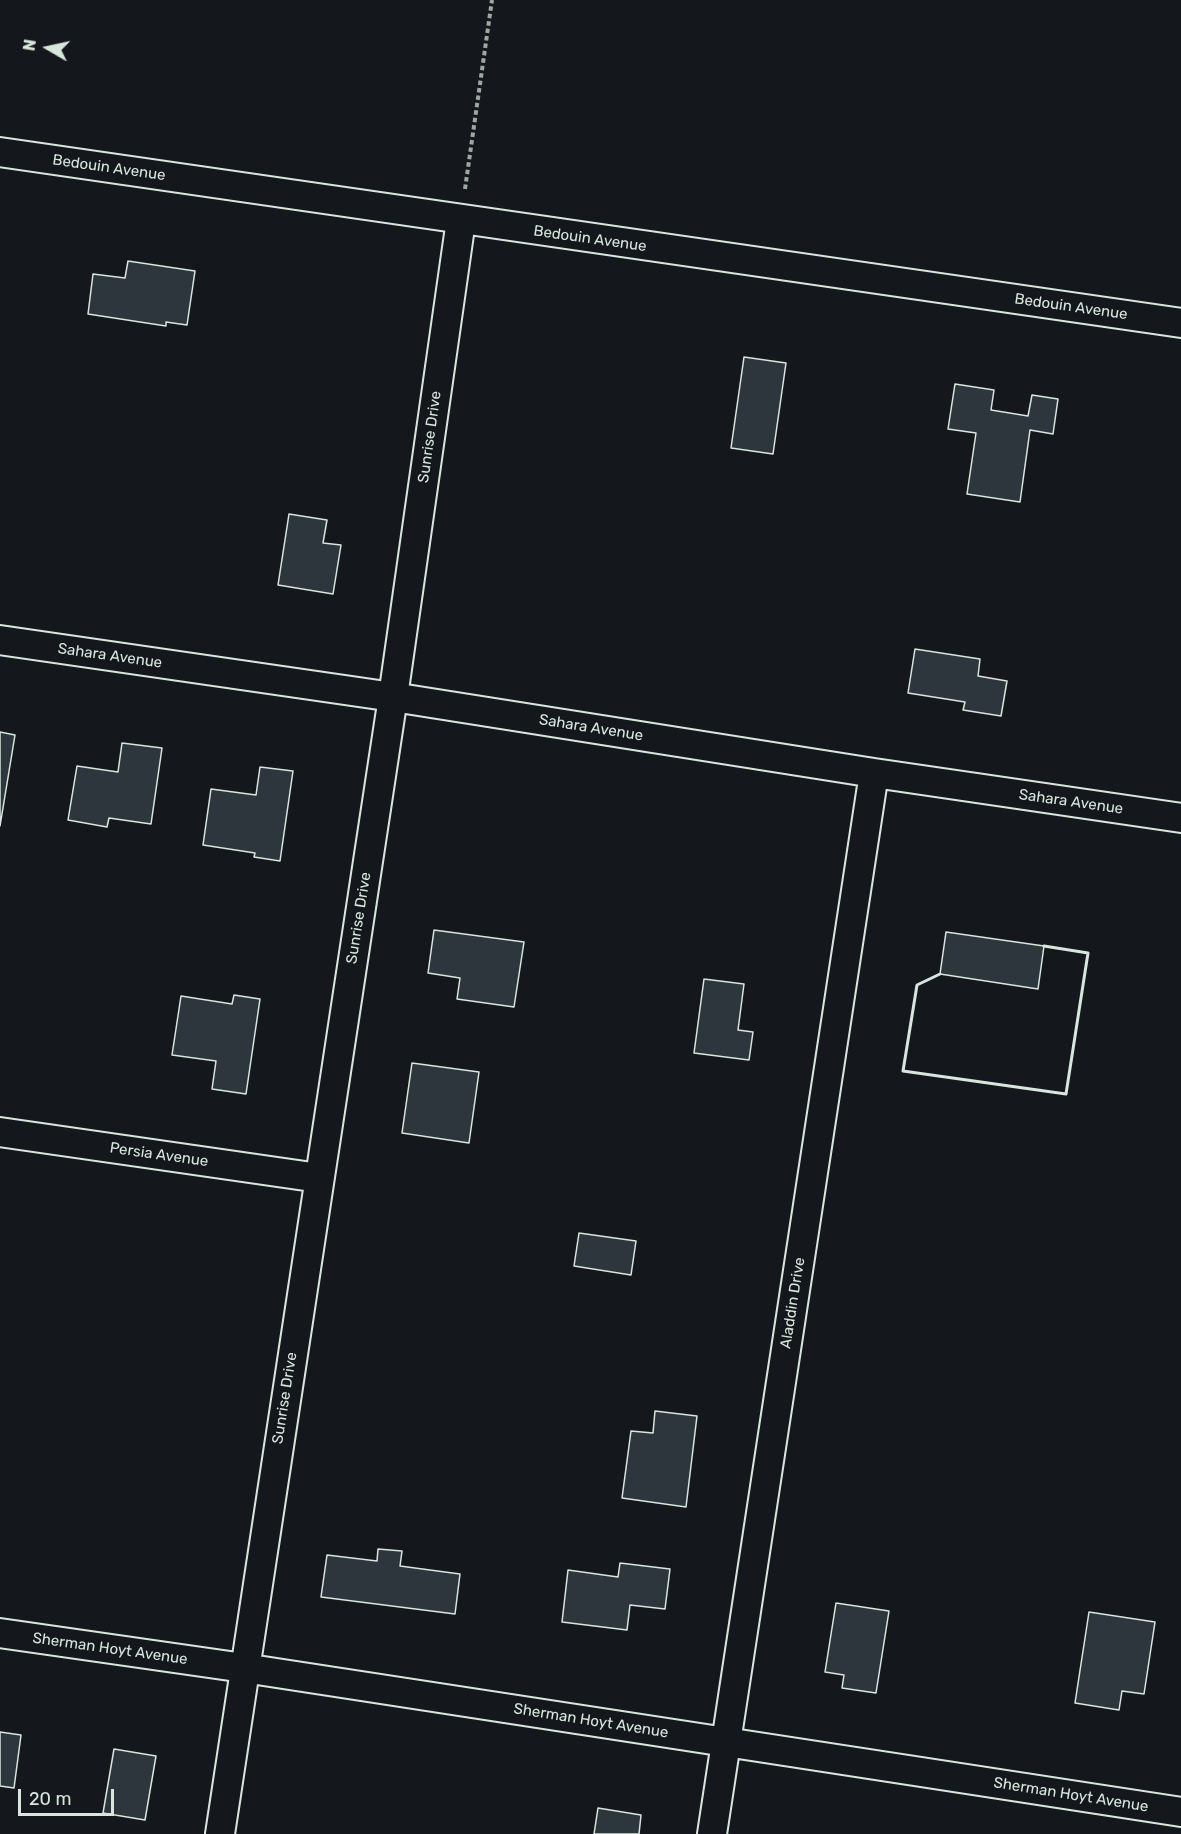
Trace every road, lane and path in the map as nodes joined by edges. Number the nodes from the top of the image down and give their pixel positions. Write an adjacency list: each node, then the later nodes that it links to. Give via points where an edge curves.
1 (492, 0): 3 (path)
2 (0, 152): 3 (street, Bedouin Avenue)
3 (461, 220): 4 (street, Bedouin Avenue); 6 (street, Sunrise Drive)
4 (1181, 323)
5 (0, 640): 6 (street, Sahara Avenue)
6 (393, 698): 7 (street, Sahara Avenue); 10 (street, Sunrise Drive)
7 (874, 773): 8 (street, Sahara Avenue); 13 (street, Aladdin Drive)
8 (1181, 818)
9 (0, 1132): 10 (street, Persia Avenue)
10 (319, 1178): 12 (street, Sunrise Drive)
11 (0, 1633): 12 (street, Sherman Hoyt Avenue)
12 (244, 1668): 13 (street, Sherman Hoyt Avenue); 15 (street, Sunrise Drive)
13 (726, 1742): 14 (street, Sherman Hoyt Avenue); 16 (street, Aladdin Drive)
14 (1181, 1812)
15 (219, 1834)
16 (712, 1834)

